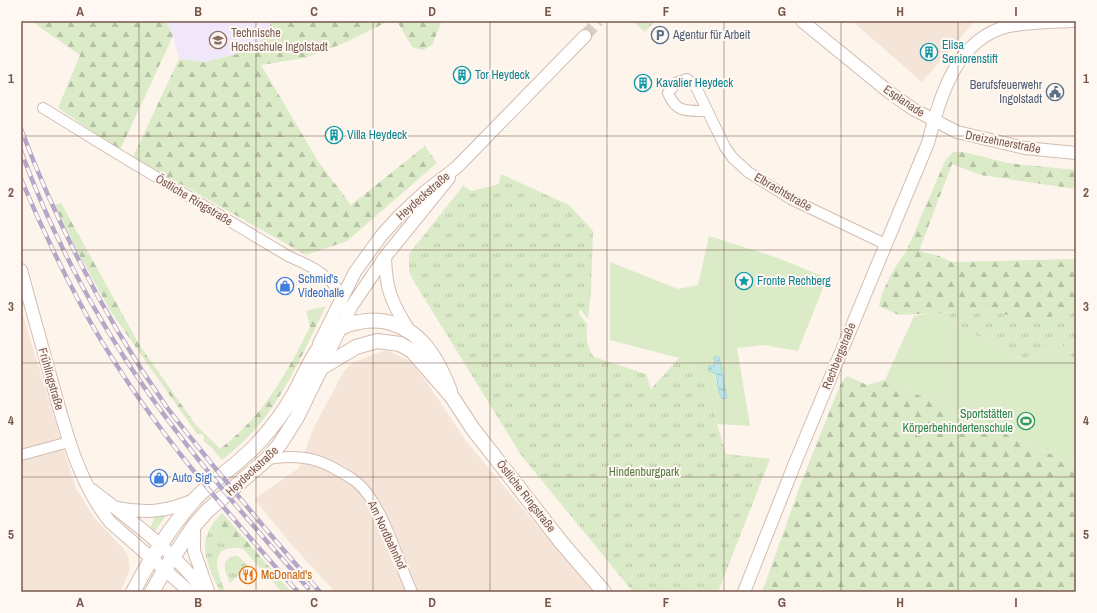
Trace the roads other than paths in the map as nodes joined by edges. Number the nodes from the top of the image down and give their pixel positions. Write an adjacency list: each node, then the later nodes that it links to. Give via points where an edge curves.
1 (802, 21): 6 (street, Esplanade, via 888,92)
2 (1073, 21): 6 (street, Esplanade, via 1008,27 992,32 977,42 964,54 949,78)
3 (585, 36): 8 (street, Heydeckstraße)
4 (43, 108): 12 (street, Östliche Ringstraße, via 268,244 327,276)
5 (707, 111): 9 (street, Elbrachtstraße, via 725,147 748,172 791,199)
6 (934, 120): 7 (street, Dreizehnerstraße, via 957,132 974,137 1025,148); 9 (street, Rechbergstraße, via 928,142)
7 (1076, 153)
8 (457, 167): 10 (street, Heydeckstraße); 12 (street, Heydeckstraße, via 426,191 385,231)
9 (885, 244): 39 (street, Rechbergstraße)
10 (385, 257): 13 (street, Heydeckstraße); 16 (street, via 391,301)
11 (21, 270): 21 (street, Frühlingstraße)
12 (343, 295): 13 (street); 18 (street, Heydeckstraße)
13 (351, 307): 14 (street); 15 (street, Heydeckstraße)
14 (361, 321): 15 (main road, Heydeckstraße); 16 (main road, Östliche Ringstraße, via 382,320); 17 (main road, via 370,336)
15 (340, 327): 18 (main road, Heydeckstraße); 19 (street, Heydeckstraße)
16 (408, 329): 20 (main road, Östliche Ringstraße, via 422,341 442,369)
17 (377, 340): 19 (main road, via 356,346); 20 (main road, Östliche Ringstraße, via 400,344 412,351)
18 (317, 348): 25 (main road, Heydeckstraße, via 281,416 258,443)
19 (321, 368): 23 (main road, Heydeckstraße, via 291,430)
20 (452, 397): 38 (main road, Östliche Ringstraße, via 473,429 561,542)
21 (69, 442): 22 (street); 24 (street, Frühlingstraße, via 75,462)
22 (21, 456)
23 (267, 459): 27 (main road, Heydeckstraße); 37 (street, Am Nordbahnhof, via 300,456 325,462 350,477 365,491 384,525)
24 (88, 487): 26 (street, Frühlingstraße); 30 (street, Frühlingstraße, via 110,522)
25 (195, 499): 26 (street, via 174,509 152,512); 28 (main road, Heydeckstraße)
26 (115, 507): 28 (street, Frühlingstraße)
27 (194, 526): 29 (main road, Heydeckstraße); 36 (street, via 194,551)
28 (161, 545): 29 (street, Frühlingstraße); 30 (main road, Heydeckstraße)
29 (173, 556): 31 (main road, Heydeckstraße); 35 (street, Frühlingstraße)
30 (152, 558): 31 (street, Frühlingstraße); 32 (main road, Heydeckstraße)
31 (165, 569): 33 (main road, Heydeckstraße); 34 (street, Frühlingstraße)
32 (133, 592)
33 (152, 592)
34 (190, 592)
35 (205, 592)
36 (208, 592)
37 (412, 592)
38 (604, 592)
39 (744, 592)

